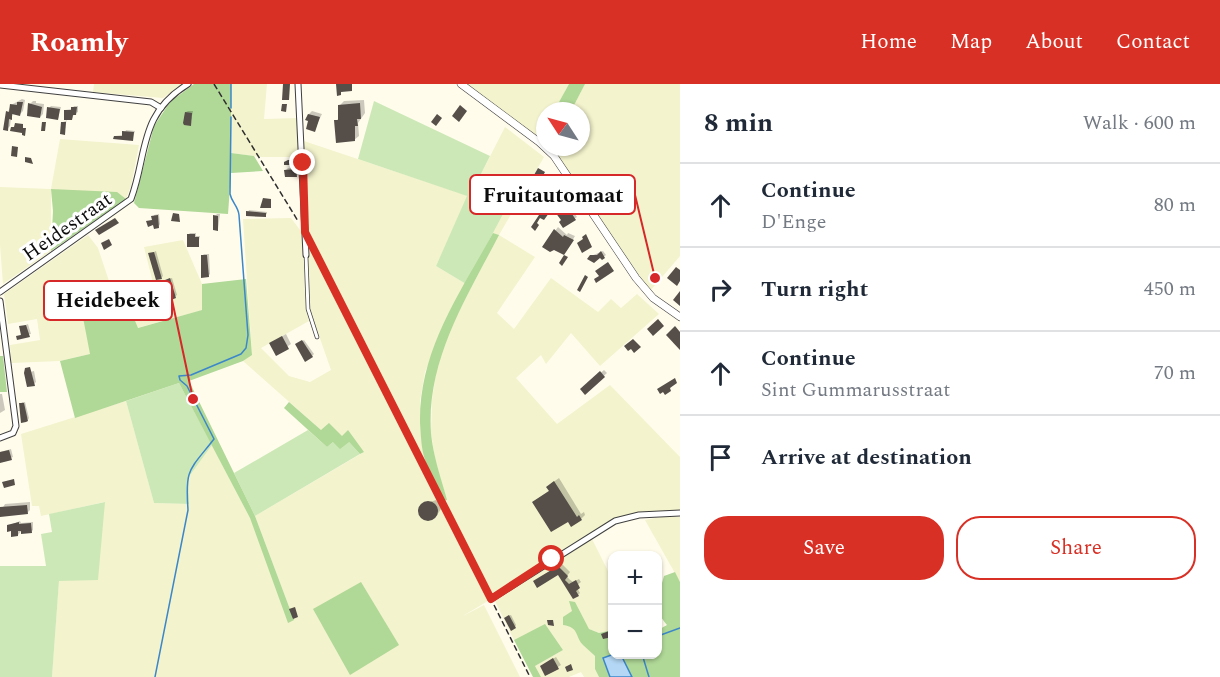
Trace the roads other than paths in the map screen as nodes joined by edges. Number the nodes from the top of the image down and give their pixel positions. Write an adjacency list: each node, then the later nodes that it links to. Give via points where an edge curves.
1 (188, 84): 5 (street, Heidestraat)
2 (298, 84): 6 (street)
3 (461, 84): 9 (street, via 554,156 636,278 653,298)
4 (0, 85): 5 (street, via 151,102)
5 (161, 108): 7 (street, Heidestraat, via 146,136 131,199)
6 (306, 255): 10 (lane, via 308,309)
7 (0, 292)
8 (0, 301): 11 (street, via 16,426 13,433)
9 (680, 317)
10 (317, 337)
11 (0, 438)
12 (680, 513): 13 (street, via 615,520)
13 (491, 599)

